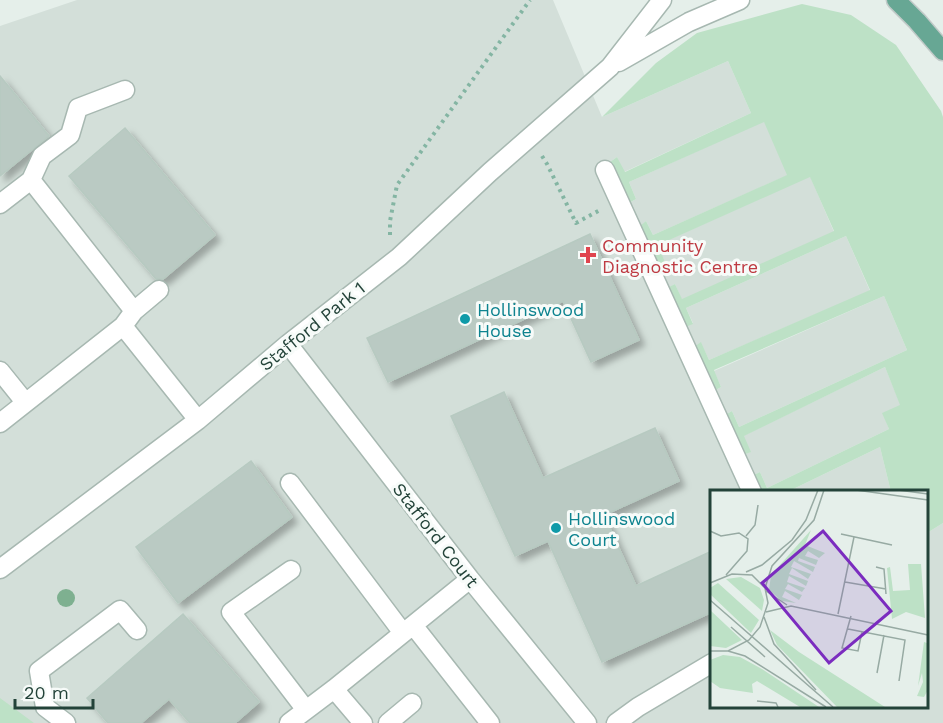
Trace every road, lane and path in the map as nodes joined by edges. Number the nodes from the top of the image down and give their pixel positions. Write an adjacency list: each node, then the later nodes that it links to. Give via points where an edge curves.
1 (530, 0): 13 (path, via 397,185 390,243)
2 (662, 0): 6 (street)
3 (740, 0): 6 (street, via 689,22)
4 (896, 0): 5 (main road)
5 (943, 51)
6 (610, 67): 8 (street, Stafford Park 1)
7 (125, 90): 10 (street, via 78,108 70,135 42,156)
8 (529, 138): 11 (path, via 548,164 576,223); 13 (street, Stafford Park 1)
9 (605, 170): 11 (street)
10 (31, 180): 12 (street); 15 (street)
11 (619, 200): 22 (street)
12 (0, 204)
13 (399, 257): 16 (street, Stafford Park 1)
14 (159, 290): 15 (street)
15 (129, 318): 18 (street); 19 (street)
16 (288, 344): 19 (street, Stafford Park 1); 25 (street, Stafford Court)
17 (0, 371): 18 (street)
18 (25, 402): 20 (street)
19 (198, 420): 23 (street, Stafford Park 1)
20 (0, 423)
21 (290, 483): 26 (street)
22 (751, 490)
23 (0, 569)
24 (291, 570): 31 (street, via 231,612)
25 (470, 579): 26 (street); 37 (street, Stafford Court)
26 (408, 629): 29 (street); 36 (street)
27 (137, 630): 32 (street, via 120,609 39,671 45,707)
28 (710, 664): 38 (street)
29 (334, 689): 31 (street); 34 (street)
30 (412, 703): 35 (street)
31 (306, 710): 33 (street)
32 (66, 723)
33 (289, 723)
34 (363, 723)
35 (387, 723)
36 (490, 723)
37 (587, 723)
38 (616, 723)

